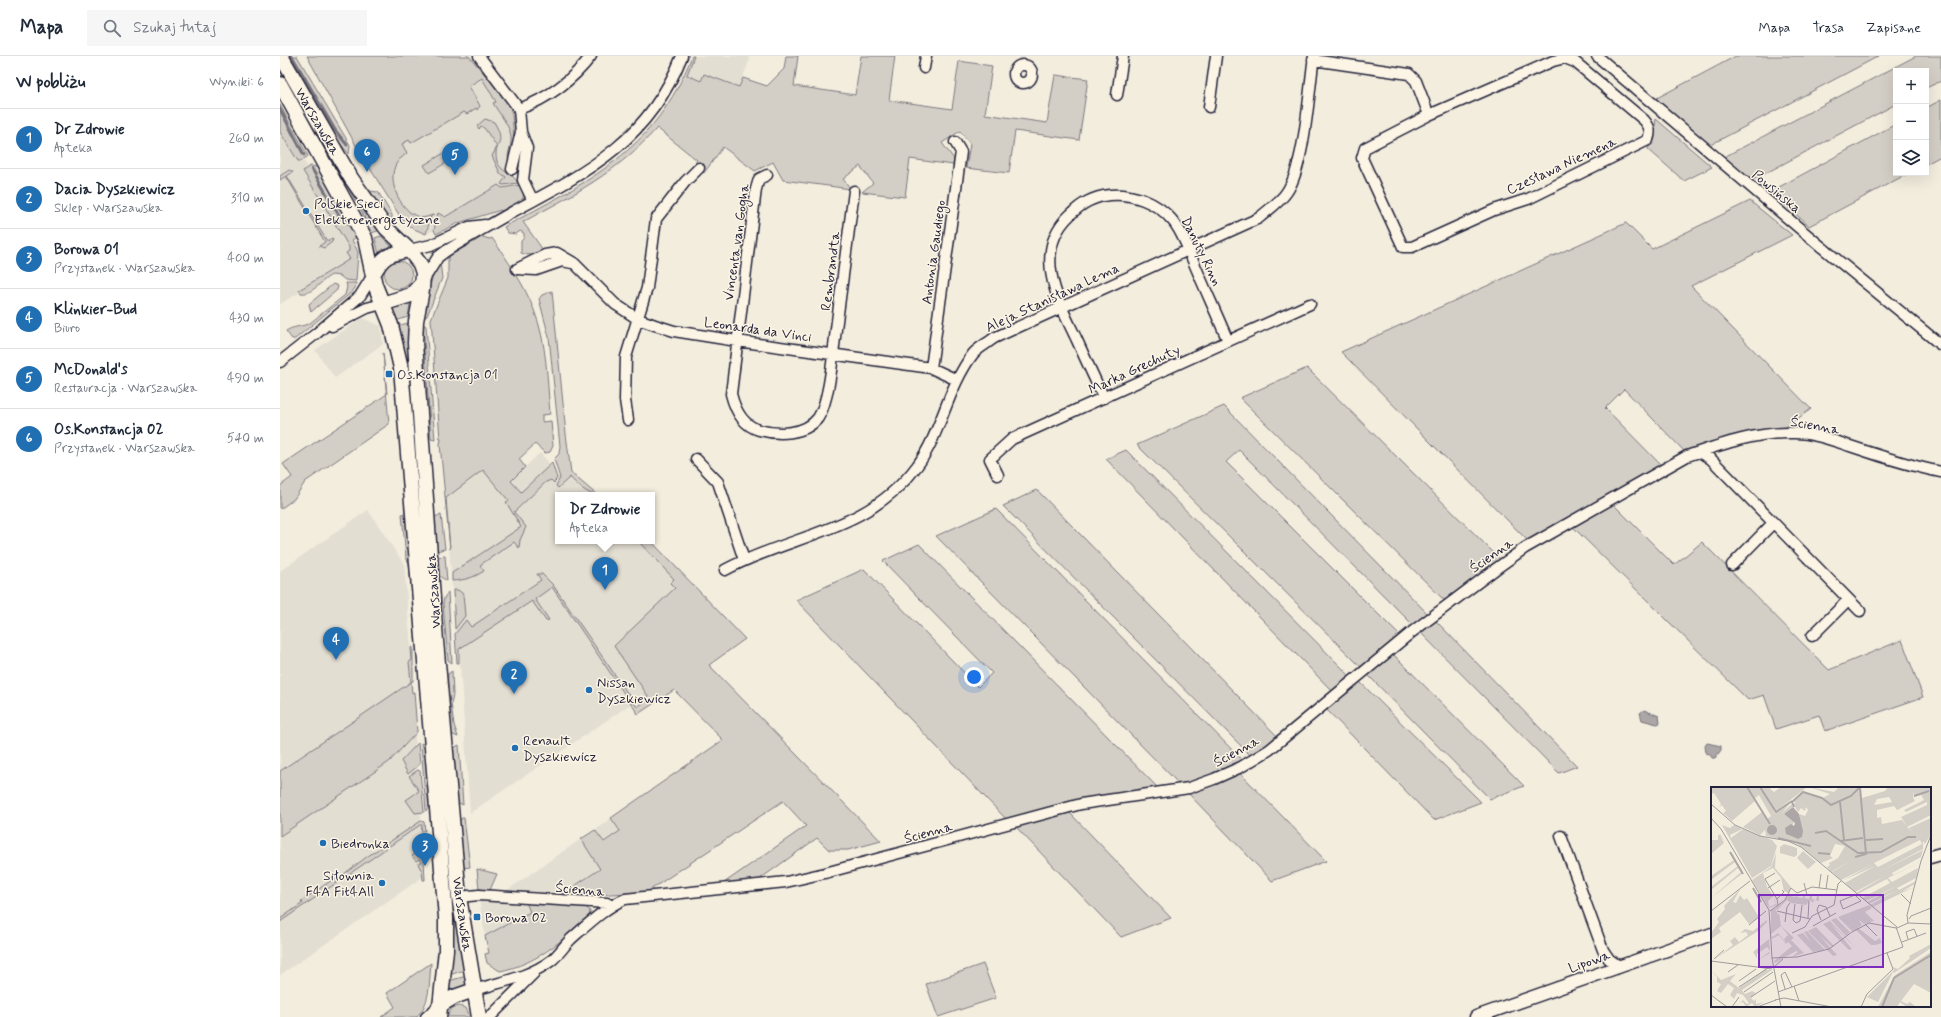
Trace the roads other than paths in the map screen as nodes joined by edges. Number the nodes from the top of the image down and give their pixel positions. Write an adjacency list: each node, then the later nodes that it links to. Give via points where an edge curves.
1 (281, 56): 24 (main road, Warszawska, via 351,178 386,228)
2 (479, 56): 14 (street)
3 (591, 56): 14 (street, via 569,80 534,104)
4 (682, 56): 22 (street, Warszawska, via 662,96 626,141 590,169)
5 (926, 56): 10 (street)
6 (1123, 56): 12 (street)
7 (1216, 56): 13 (street)
8 (1597, 56): 36 (street, Powsińska)
9 (1314, 58): 15 (street, via 1409,74 1416,81); 25 (street, Aleja Stanisława Lema, via 1301,153 1295,177 1286,194 1260,218)
10 (924, 68)
11 (280, 84): 27 (main road, Warszawska, via 365,238)
12 (1117, 95)
13 (1209, 107)
14 (519, 109): 16 (street)
15 (1429, 115): 15 (street, Czesława Niemena, via 1365,148 1362,158 1400,244 1407,248 1560,184 1648,140 1650,134 1649,126 1644,120 1576,62 1565,58)
16 (521, 132): 19 (street); 22 (street, via 527,148 523,180)
17 (955, 142): 39 (street, Antonia Gaudiego, via 961,152)
18 (699, 168): 32 (street, via 656,219 647,288)
19 (512, 169)
20 (767, 175): 34 (street, Vincenta van Gogha, via 759,179 756,189)
21 (854, 191): 37 (street, Rembrandta)
22 (533, 201): 23 (street, Warszawska)
23 (489, 224): 24 (street, Warszawska, via 470,227 437,242); 28 (street, Warszawska, via 438,256)
24 (409, 250): 27 (main road, via 384,258); 28 (main road, via 422,268)
25 (1189, 251): 31 (street, Aleja Stanisława Lema); 31 (street, Danuty Rinn, via 1173,220 1150,203 1132,195 1118,194 1089,200 1063,222 1054,237 1051,267 1053,284); 35 (street, Danuty Rinn)
26 (574, 263): 32 (street, Leonarda da Vinci, via 615,304)
27 (373, 275): 29 (main road); 33 (street, via 360,296)
28 (422, 283): 29 (main road, via 411,295); 57 (main road, Warszawska, via 416,320 416,343 437,647)
29 (382, 304): 33 (street, via 367,308); 63 (main road, Warszawska, via 399,353 446,918 446,950)
30 (1310, 304): 35 (street, Marka Grechuty)
31 (1061, 307): 40 (street, Aleja Stanisława Lema, via 994,338 974,353); 41 (street, Danuty Rinn)
32 (638, 319): 34 (street, Leonarda da Vinci, via 674,331); 42 (street, via 626,358 625,400)
33 (317, 333): 38 (street)
34 (737, 341): 37 (street, Leonarda da Vinci); 37 (street, via 731,394 735,409 746,423 758,430 773,433 790,433 806,427 817,419 824,406)
35 (1228, 341): 41 (street, Marka Grechuty)
36 (1941, 345)
37 (833, 354): 39 (street, Leonarda da Vinci)
38 (280, 362)
39 (931, 368): 40 (street, Leonarda da Vinci)
40 (957, 380): 48 (street, Aleja Stanisława Lema, via 938,428 917,466 892,493 864,514 824,532)
41 (1104, 398): 46 (street, Marka Grechuty, via 1012,439 990,459)
42 (628, 420)
43 (1700, 452): 45 (street, Ścienna, via 1751,436 1795,433 1823,438 1918,468); 47 (street, via 1711,459); 58 (street, Ścienna, via 1687,456 1525,548 1473,584 1412,632 1269,750 1214,780 1169,792 1081,804 786,882 625,899)
44 (696, 459): 48 (street, via 718,482)
45 (1941, 472)
46 (998, 475)
47 (1772, 524): 49 (street); 51 (street)
48 (744, 560): 50 (street, Aleja Stanisława Lema)
49 (1732, 565)
50 (725, 570)
51 (1848, 600): 52 (street); 53 (street)
52 (1860, 611)
53 (1812, 636)
54 (1561, 836): 60 (street, via 1603,950 1609,959)
55 (1941, 854): 56 (street)
56 (1931, 857)
57 (459, 897): 58 (street, Ścienna, via 479,895 607,903); 62 (main road, Warszawska)
58 (612, 906): 61 (street)
59 (1711, 934): 60 (street, Lipowa)
60 (1619, 966): 67 (street, Lipowa)
61 (539, 969): 62 (street); 66 (street)
62 (474, 990): 63 (main road, via 454,997); 65 (main road, Warszawska)
63 (439, 1011): 64 (street)
64 (426, 1017)
65 (479, 1017)
66 (490, 1017)
67 (1476, 1017)

